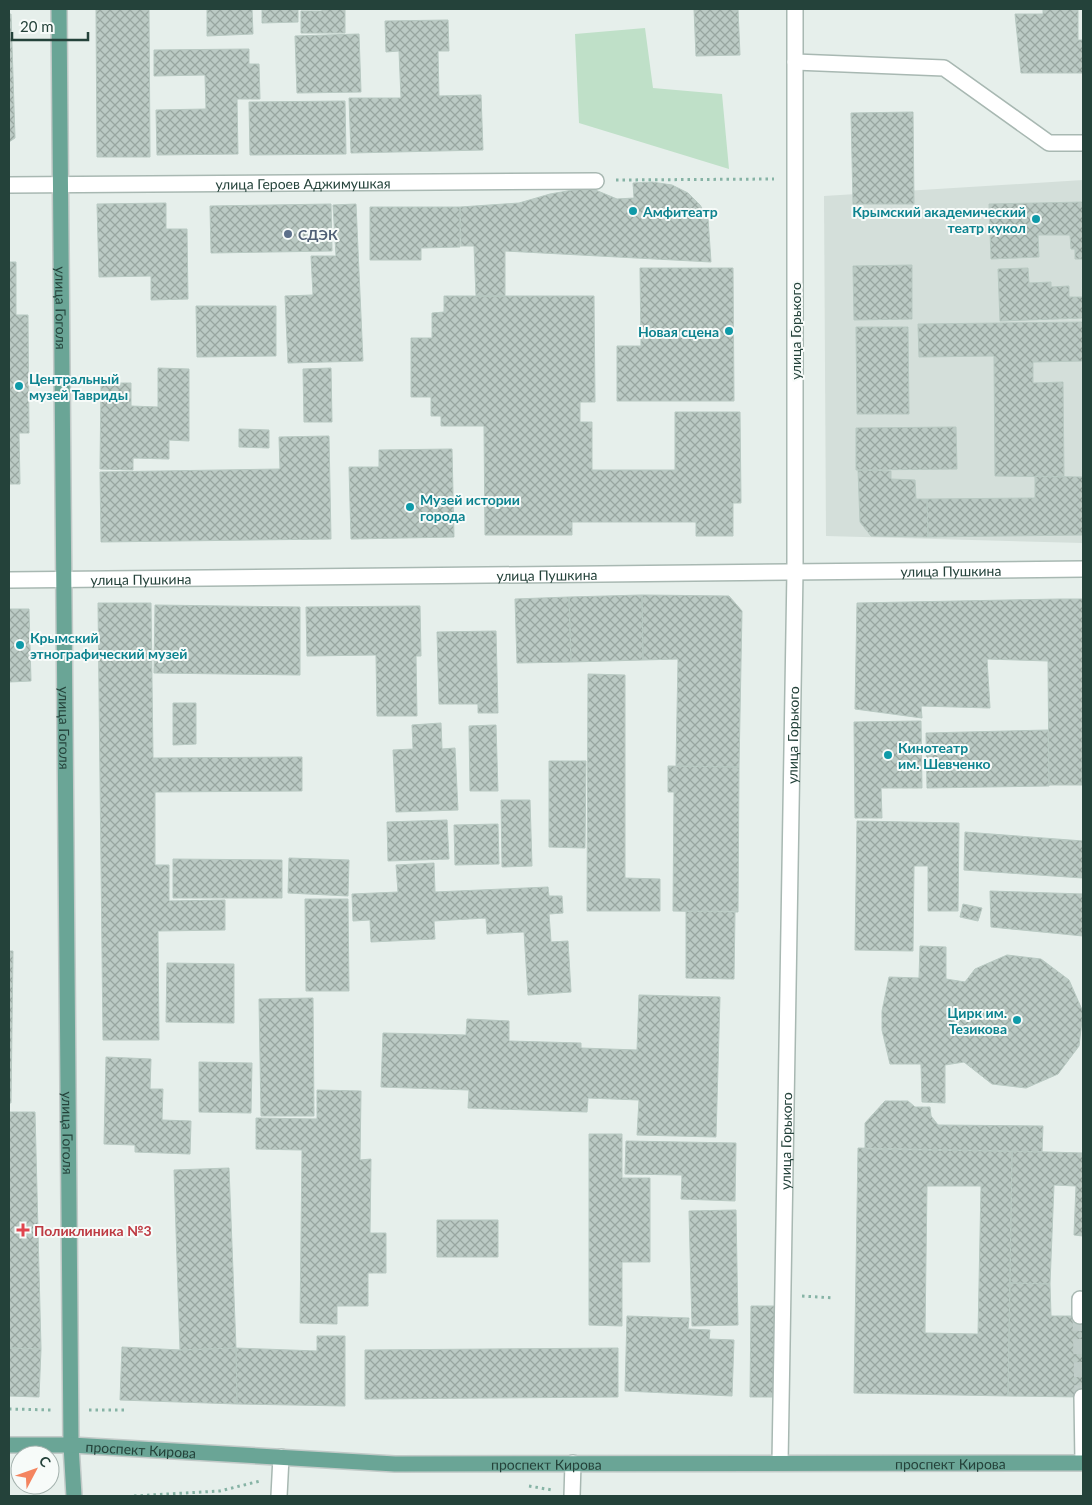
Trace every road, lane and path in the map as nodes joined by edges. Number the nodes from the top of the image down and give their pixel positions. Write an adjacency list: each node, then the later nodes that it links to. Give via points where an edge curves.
1 (59, 9): 8 (main road, улица Гоголя)
2 (795, 9): 3 (street, улица Горького)
3 (795, 62): 4 (street, via 944,68 1049,143); 5 (street, улица Горького)
4 (1083, 143)
5 (795, 179): 6 (path); 10 (street, улица Горького)
6 (596, 180): 8 (street, улица Героев Аджимушкая)
7 (9, 185): 8 (street, улица Героев Аджимушкая)
8 (60, 185): 11 (main road, улица Гоголя)
9 (1083, 569): 10 (street, улица Пушкина)
10 (796, 571): 11 (street, улица Пушкина); 24 (street, улица Горького)
11 (64, 579): 12 (street, улица Пушкина); 21 (main road, улица Гоголя)
12 (9, 580)
13 (1080, 1299): 14 (street)
14 (1080, 1316)
15 (1082, 1397): 25 (street)
16 (9, 1409): 17 (path)
17 (59, 1410)
18 (89, 1410): 19 (path)
19 (126, 1410)
20 (9, 1445): 21 (main road, проспект Кирова)
21 (71, 1446): 22 (main road, проспект Кирова); 29 (main road, улица Гоголя)
22 (281, 1457): 23 (main road, проспект Кирова, via 395,1464); 26 (street)
23 (572, 1463): 24 (main road, проспект Кирова); 28 (street)
24 (780, 1463): 25 (main road, проспект Кирова)
25 (1083, 1463)
26 (280, 1478): 30 (path, via 220,1491); 31 (street)
27 (527, 1486): 28 (path)
28 (572, 1494)
29 (74, 1496)
30 (134, 1496)
31 (279, 1496)

